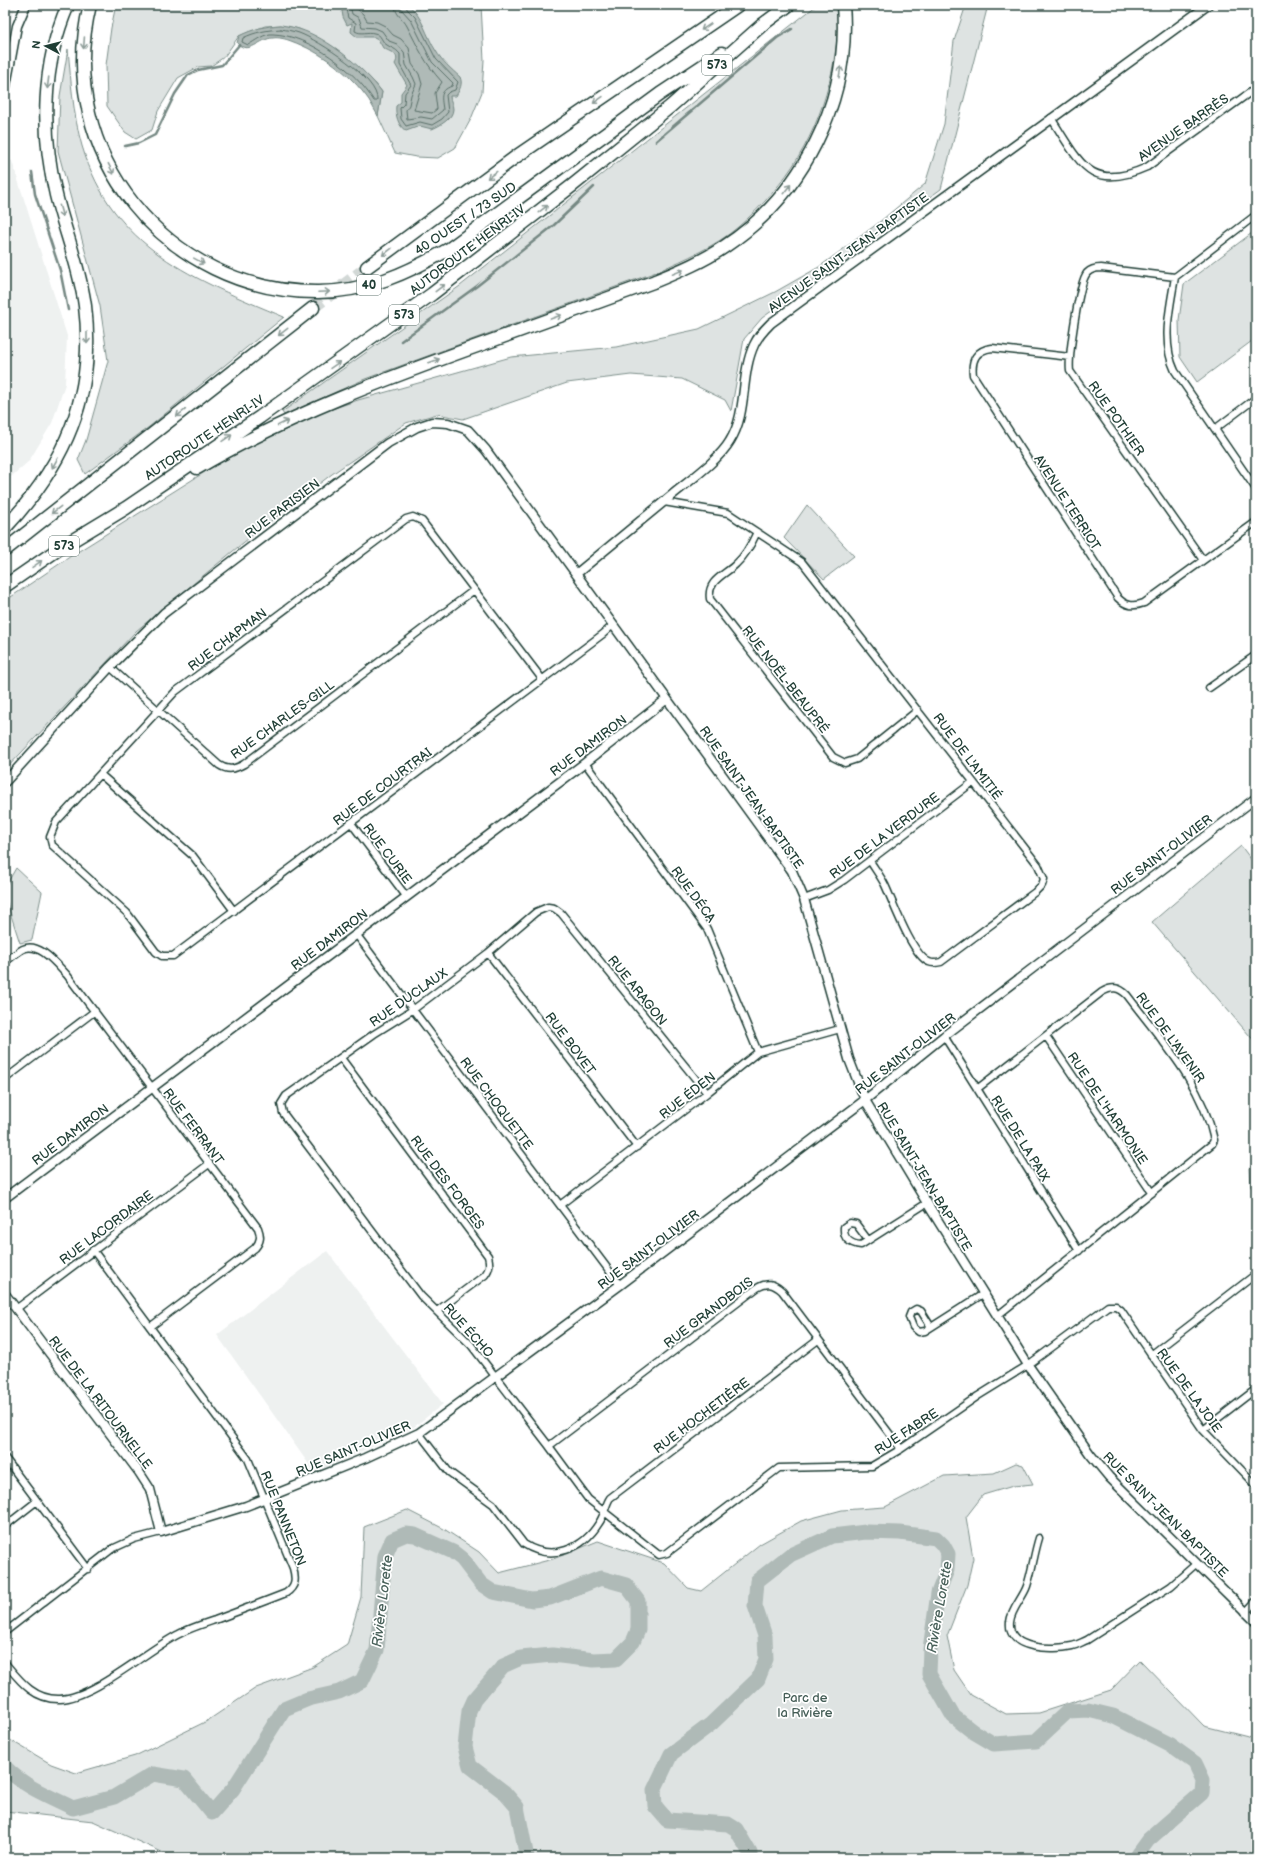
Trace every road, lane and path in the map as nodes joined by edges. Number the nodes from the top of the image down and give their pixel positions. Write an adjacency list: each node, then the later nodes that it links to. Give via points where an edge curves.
1 (26, 5): 10 (street, via 17,26)
2 (68, 5): 23 (highway, one-way to 23, via 54,50 47,94 46,124 51,173 85,306 85,370 76,415 59,456 38,490)
3 (90, 5): 8 (highway, 40 OUEST / 73 SUD / 40, one-way to 8, via 83,54 88,107 103,154 124,193 152,226 171,243 212,268 256,285 320,292 366,286 397,276 449,249 660,94)
4 (738, 5): 13 (highway, one-way to 13, via 517,156)
5 (789, 5): 8 (highway, AUTOROUTE HENRI-IV / 40)
6 (843, 5): 21 (highway, one-way to 6, via 224,452 319,406 659,279 725,247 744,233 774,204 799,173 824,128 838,79 844,31)
7 (1208, 5): 11 (street, AVENUE SAINT-JEAN-BAPTISTE)
8 (762, 25): 21 (highway, AUTOROUTE HENRI-IV / 573, one-way to 8, via 344,359 500,243 671,106)
9 (1256, 88): 11 (street, AVENUE BARRÈS, via 1147,168 1117,178 1102,177 1089,170)
10 (5, 91)
11 (1051, 118): 20 (street, AVENUE SAINT-JEAN-BAPTISTE, via 771,324 759,336 750,357 740,417 730,442 710,463)
12 (1256, 215): 14 (street)
13 (367, 268)
14 (1175, 277): 16 (street, RUE POTHIER, via 1101,268 1087,272 1081,286); 18 (street, via 1167,331 1170,361)
15 (313, 308): 25 (highway, 573, one-way to 25)
16 (1070, 357): 26 (street, RUE POTHIER, via 1070,371); 26 (street, AVENUE TERRIOT, via 985,349 976,356 973,375 1123,603 1144,603)
17 (1256, 398): 18 (street)
18 (1215, 429): 19 (street)
19 (1256, 489)
20 (664, 502): 24 (street, RUE DE L'AMITIÉ, via 728,513); 27 (street, AVENUE SAINT-JEAN-BAPTISTE)
21 (126, 508): 28 (highway, AUTOROUTE HENRI-IV / 573, one-way to 21, via 60,548)
22 (1256, 522): 26 (street, AVENUE TERRIOT)
23 (5, 528)
24 (756, 532): 37 (street, RUE DE L'AMITIÉ, via 802,562); 37 (street, RUE NOËL-BEAUPRÉ, via 737,563 711,586 710,599 833,757 845,763 857,759)
25 (5, 550)
26 (1203, 560)
27 (576, 574): 30 (street, RUE SAINT-JEAN-BAPTISTE); 32 (street, RUE PARISIEN, via 486,450 468,430 448,423 432,422 417,427 388,444 207,579 164,613)
28 (5, 586)
29 (474, 590): 33 (street, RUE CHAPMAN); 36 (street, RUE CHARLES-GILL, via 237,768 225,769 219,765); 36 (street, RUE CHAPMAN, via 422,521 413,517 406,519 184,684)
30 (613, 625): 33 (street, RUE DE COURTRAI); 35 (street, RUE SAINT-JEAN-BAPTISTE)
31 (1256, 655): 34 (street)
32 (110, 667): 36 (street, RUE CHARLES-GILL); 40 (street, RUE PARISIEN)
33 (542, 679): 43 (street, RUE DE COURTRAI)
34 (1210, 688)
35 (667, 699): 38 (street, RUE DAMIRON); 46 (street, RUE SAINT-JEAN-BAPTISTE, via 792,871)
36 (159, 710): 39 (street, RUE CHAPMAN)
37 (918, 710): 41 (street, RUE DE L'AMITIÉ)
38 (585, 763): 45 (street, RUE DAMIRON); 58 (street, RUE DÉCA, via 707,929)
39 (100, 774): 48 (street, via 193,856); 51 (street, RUE CHAPMAN, via 56,822 50,837 52,844 120,905 156,952)
40 (5, 782)
41 (972, 782): 44 (street, RUE DE LA VERDURE); 44 (street, RUE DE L'AMITIÉ, via 1042,872 1042,885 1035,892 935,964 923,958 906,935 884,883)
42 (1256, 798): 56 (street, RUE SAINT-OLIVIER)
43 (351, 823): 45 (street, RUE CURIE); 48 (street, RUE DE COURTRAI)
44 (870, 861): 46 (street, RUE DE LA VERDURE, via 828,890)
45 (406, 896): 49 (street, RUE DAMIRON)
46 (804, 899): 55 (street, RUE SAINT-JEAN-BAPTISTE)
47 (548, 907): 50 (street, RUE DUCLAUX, via 536,912); 63 (street, RUE ARAGON, via 561,913)
48 (234, 911): 51 (street, RUE DE COURTRAI, via 174,956)
49 (356, 934): 53 (street, RUE CHOQUETTE); 61 (street, RUE DAMIRON)
50 (488, 953): 53 (street, RUE DUCLAUX); 66 (street, RUE BOVET)
51 (162, 956)
52 (5, 962): 54 (street, RUE FERRANT, via 22,950 31,947 38,949 67,974)
53 (414, 1009): 59 (street, RUE DUCLAUX); 71 (street, RUE CHOQUETTE)
54 (95, 1011): 60 (street); 61 (street, RUE FERRANT)
55 (840, 1029): 58 (street, RUE ÉDEN); 64 (street, RUE SAINT-JEAN-BAPTISTE)
56 (944, 1036): 62 (street, RUE DE LA PAIX); 64 (street, RUE SAINT-OLIVIER)
57 (1046, 1036): 62 (street, RUE DE L'AVENIR); 68 (street, RUE DE L'HARMONIE); 68 (street, RUE DE L'AVENIR, via 1102,992 1109,988 1117,988 1127,995 1188,1076 1199,1094 1214,1140)
58 (758, 1052): 63 (street, RUE ÉDEN)
59 (341, 1058): 65 (street, RUE DUCLAUX, via 286,1096); 81 (street, RUE DES FORGES, via 488,1256 489,1270 485,1275)
60 (5, 1079)
61 (151, 1088): 67 (street, RUE FERRANT); 69 (street, RUE DAMIRON)
62 (977, 1089): 74 (street, RUE DE LA PAIX)
63 (707, 1093): 66 (street, RUE ÉDEN)
64 (865, 1100): 70 (street, RUE SAINT-JEAN-BAPTISTE); 76 (street, RUE SAINT-OLIVIER)
65 (281, 1104): 81 (street, RUE ÉCHO, via 283,1113 398,1266 421,1296)
66 (637, 1147): 71 (street, RUE ÉDEN)
67 (209, 1164): 73 (street, RUE LACORDAIRE); 83 (street, RUE FERRANT, via 258,1228 260,1242)
68 (1152, 1193): 74 (street, RUE DE L'AVENIR)
69 (5, 1198)
70 (927, 1203): 72 (street); 78 (street, RUE SAINT-JEAN-BAPTISTE)
71 (560, 1205): 76 (street, RUE CHOQUETTE)
72 (868, 1240)
73 (93, 1250): 80 (street, RUE LACORDAIRE); 83 (street, RUE PANNETON)
74 (1079, 1251): 82 (street, RUE DE L'AVENIR)
75 (1256, 1274): 86 (street)
76 (620, 1285): 88 (street, RUE SAINT-OLIVIER)
77 (5, 1294): 80 (street, RUE DE LA RITOURNELLE)
78 (984, 1294): 82 (street, RUE SAINT-JEAN-BAPTISTE); 84 (street)
79 (1111, 1306): 86 (street, RUE DE LA JOIE, via 1121,1310); 87 (street, RUE FABRE, via 1103,1308)
80 (16, 1309): 100 (street, RUE DE LA RITOURNELLE, via 139,1472 150,1489)
81 (437, 1311): 88 (street, RUE ÉCHO, via 471,1345)
82 (997, 1316): 87 (street, RUE SAINT-JEAN-BAPTISTE)
83 (150, 1327): 96 (street, RUE PANNETON, via 248,1459)
84 (931, 1327)
85 (818, 1340): 92 (street, RUE GRANDBOIS, via 782,1291 776,1286 764,1284); 93 (street, RUE GRANDBOIS); 98 (street, RUE HOCHETIÈRE, via 610,1498)
86 (1151, 1355): 90 (street, RUE DE LA JOIE)
87 (1028, 1365): 93 (street, RUE FABRE); 103 (street, RUE SAINT-JEAN-BAPTISTE, via 1109,1477)
88 (495, 1376): 91 (street, RUE SAINT-OLIVIER); 92 (street, RUE ÉCHO)
89 (1256, 1389): 90 (street)
90 (1203, 1430): 95 (street, RUE DE LA JOIE)
91 (419, 1433): 96 (street, RUE SAINT-OLIVIER, via 365,1458); 98 (street, RUE HOCHETIÈRE, via 449,1472 494,1504 518,1538 530,1548 547,1553 560,1553 580,1545)
92 (549, 1446): 98 (street, RUE ÉCHO, via 588,1499)
93 (901, 1449): 102 (street, RUE FABRE, via 872,1466 779,1468 667,1553)
94 (5, 1458): 97 (street)
95 (1256, 1485)
96 (265, 1498): 100 (street, RUE SAINT-OLIVIER, via 212,1518); 109 (street, RUE PANNETON, via 295,1577 292,1590 179,1634 89,1691 73,1698 52,1698 32,1692)
97 (37, 1501): 99 (street); 104 (street)
98 (605, 1514): 102 (street, RUE ÉCHO)
99 (5, 1526)
100 (161, 1532): 104 (street, RUE SAINT-OLIVIER, via 134,1539 112,1549)
101 (1040, 1538): 103 (street, via 1027,1586 1010,1621 1013,1636 1018,1642 1044,1648 1073,1646 1087,1640 1171,1586)
102 (659, 1555)
103 (1197, 1563): 106 (street, RUE SAINT-JEAN-BAPTISTE)
104 (88, 1569): 108 (street, RUE SAINT-OLIVIER)
105 (1256, 1601): 106 (street)
106 (1245, 1613): 107 (street, RUE SAINT-JEAN-BAPTISTE)
107 (1256, 1622)
108 (5, 1632)
109 (5, 1663)

